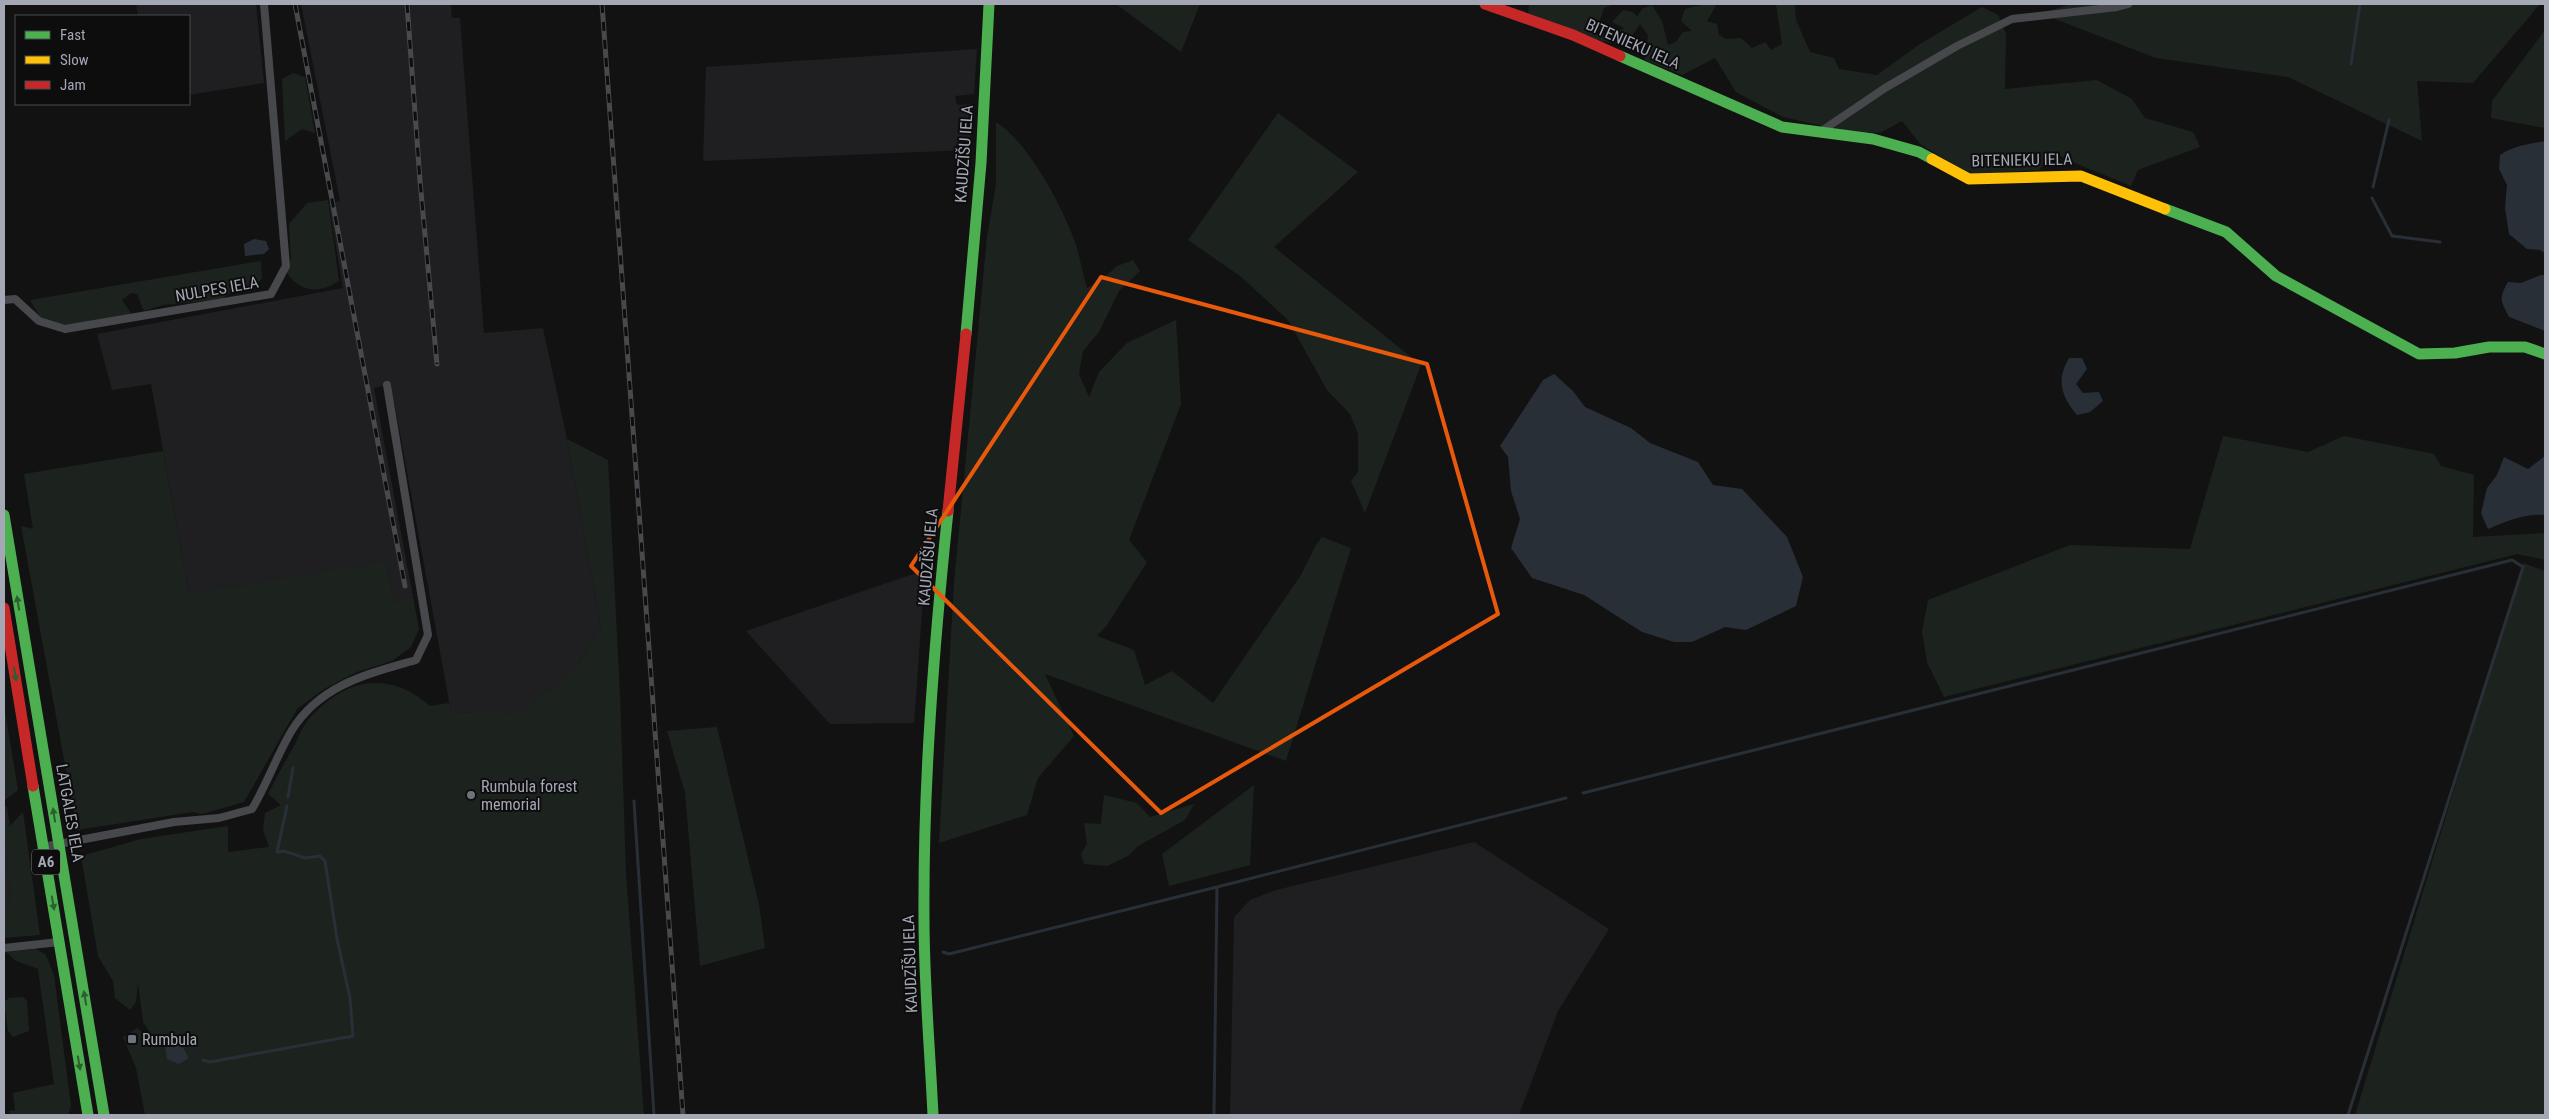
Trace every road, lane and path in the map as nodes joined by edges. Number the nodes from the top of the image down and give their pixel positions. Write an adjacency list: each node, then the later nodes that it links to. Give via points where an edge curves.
1 (264, 4): 6 (street, NULPES IELA, via 286,266 271,294 65,329 39,321 16,299)
2 (989, 4): 17 (main road, KAUDZĪŠU IELA, via 972,261 936,641 927,801 924,923)
3 (1485, 4): 5 (main road, BITENIEKU IELA, via 1573,35 1782,127)
4 (2128, 4): 5 (street, via 2012,20 1901,78)
5 (1820, 132): 7 (main road, BITENIEKU IELA, via 1873,140 1919,152 1969,180 2081,176 2226,232 2276,276 2419,354 2455,353 2490,347 2525,347)
6 (4, 300)
7 (2545, 354)
8 (388, 385): 11 (street, via 428,635 416,660 347,682 316,701 293,730 252,809 219,818 174,822)
9 (4, 515): 11 (main road, LATGALES IELA / A6, one-way to 9)
10 (4, 608): 12 (main road, LATGALES IELA / A6, one-way to 12)
11 (59, 844): 12 (street); 16 (main road, LATGALES IELA / A6, one-way to 11)
12 (43, 847): 13 (main road, LATGALES IELA / A6, one-way to 13)
13 (59, 942): 14 (street); 15 (main road, LATGALES IELA / A6, one-way to 15)
14 (4, 948)
15 (88, 1115)
16 (104, 1115)
17 (932, 1115)

